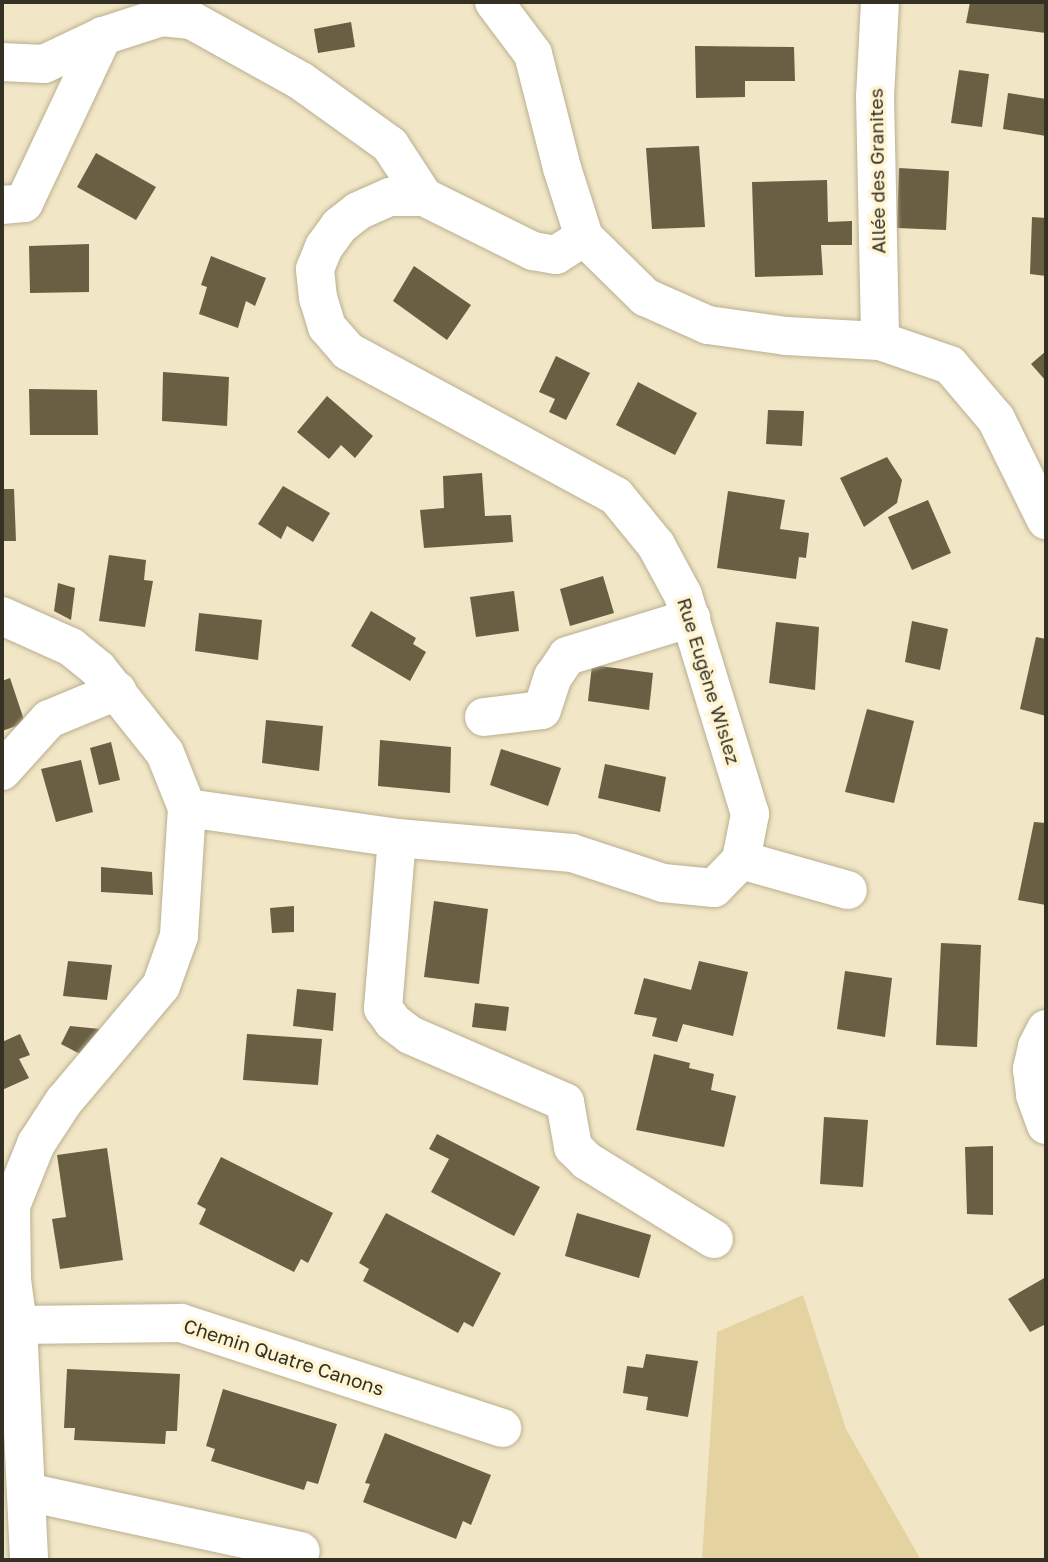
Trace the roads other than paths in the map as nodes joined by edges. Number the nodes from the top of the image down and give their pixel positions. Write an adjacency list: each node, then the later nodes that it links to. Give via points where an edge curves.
1 (495, 2): 7 (street, via 534,54)
2 (880, 2): 8 (street, Allée des Granites, via 875,96)
3 (103, 36): 4 (street, via 44,64); 5 (street, via 162,17 191,20 301,81 390,145); 6 (street, via 24,203)
4 (2, 62)
5 (424, 197): 7 (street, Rue Eugène Wislez, via 533,251 556,255); 11 (street, Rue Eugène Wislez, via 390,197 358,211 339,226 315,268 327,327 348,351 616,496 656,545)
6 (2, 205)
7 (584, 237): 8 (street, via 645,298 708,325 786,336)
8 (880, 341): 9 (street, via 950,365 996,419)
9 (1046, 520)
10 (2, 616): 12 (street, via 71,647)
11 (691, 618): 13 (street, via 567,656 553,677 542,710); 17 (street, Rue Eugène Wislez, via 750,814)
12 (117, 691): 14 (street, via 50,719); 15 (street, via 165,753)
13 (484, 717)
14 (2, 771)
15 (187, 808): 16 (street); 22 (street, via 179,936 160,986 64,1101 36,1144 11,1206)
16 (397, 838): 17 (street, via 572,853 663,883 714,888); 21 (street, via 383,1008 393,1022 410,1035 565,1102 573,1147 587,1161)
17 (741, 860): 18 (street)
18 (848, 890)
19 (1046, 1029): 20 (street, via 1032,1069)
20 (1046, 1125)
21 (714, 1239)
22 (18, 1325): 23 (street, Chemin Quatre Canons, via 181,1323); 24 (street)
23 (502, 1428)
24 (27, 1492): 25 (street); 26 (street)
25 (301, 1551)
26 (29, 1560)

